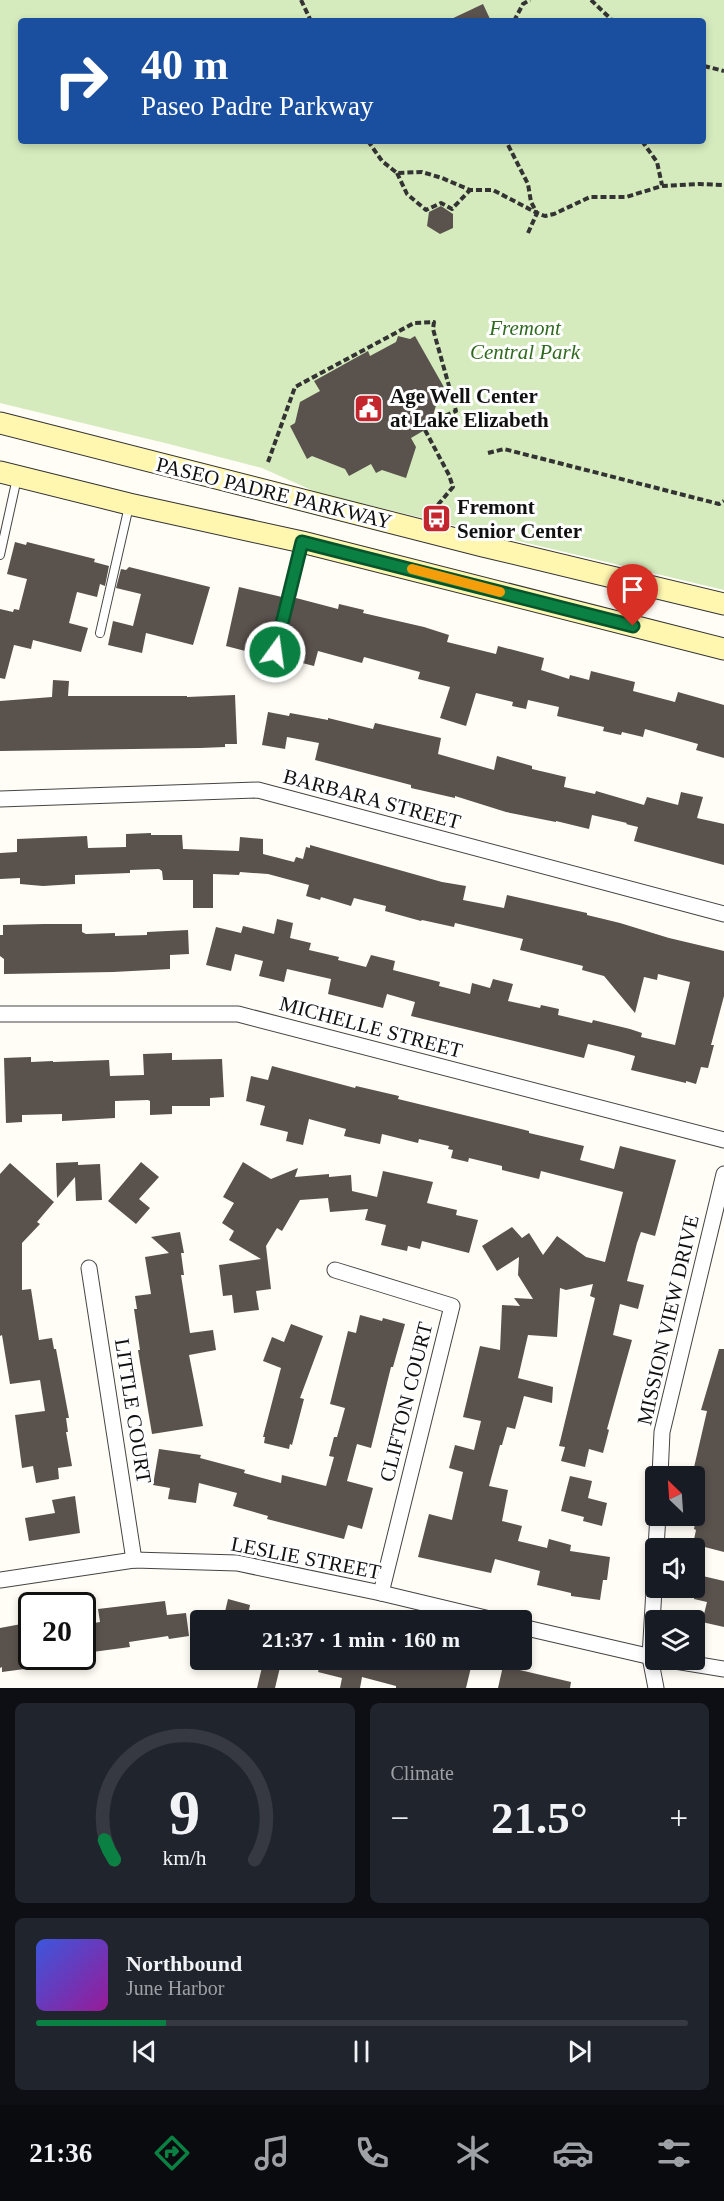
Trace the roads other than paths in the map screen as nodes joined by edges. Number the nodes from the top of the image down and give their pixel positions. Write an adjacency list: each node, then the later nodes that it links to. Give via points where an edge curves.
1 (0, 423): 6 (main road, PASEO PADRE PARKWAY)
2 (9, 474): 3 (main road, PASEO PADRE PARKWAY); 5 (lane)
3 (129, 504): 4 (main road, PASEO PADRE PARKWAY); 7 (lane)
4 (302, 542): 8 (main road, PASEO PADRE PARKWAY); 9 (lane)
5 (0, 555)
6 (724, 604)
7 (100, 633)
8 (724, 649)
9 (275, 652)
10 (0, 798): 11 (street, BARBARA STREET, via 258,790)
11 (724, 914)
12 (0, 1014): 13 (street, MICHELLE STREET, via 238,1014)
13 (724, 1140)
14 (724, 1174): 17 (street, MISSION VIEW DRIVE, via 662,1432)
15 (89, 1268): 18 (street, LITTLE COURT)
16 (335, 1270): 20 (street, CLIFTON COURT, via 452,1306)
17 (660, 1466)
18 (134, 1560): 19 (street, LESLIE STREET); 20 (street, LESLIE STREET, via 237,1563)
19 (0, 1580)
20 (381, 1593): 21 (street, LESLIE STREET)
21 (452, 1610)
22 (532, 1629): 23 (street)
23 (645, 1655)
24 (705, 1666): 25 (street)
25 (724, 1669)
26 (656, 1670): 27 (street)
27 (656, 1688)

